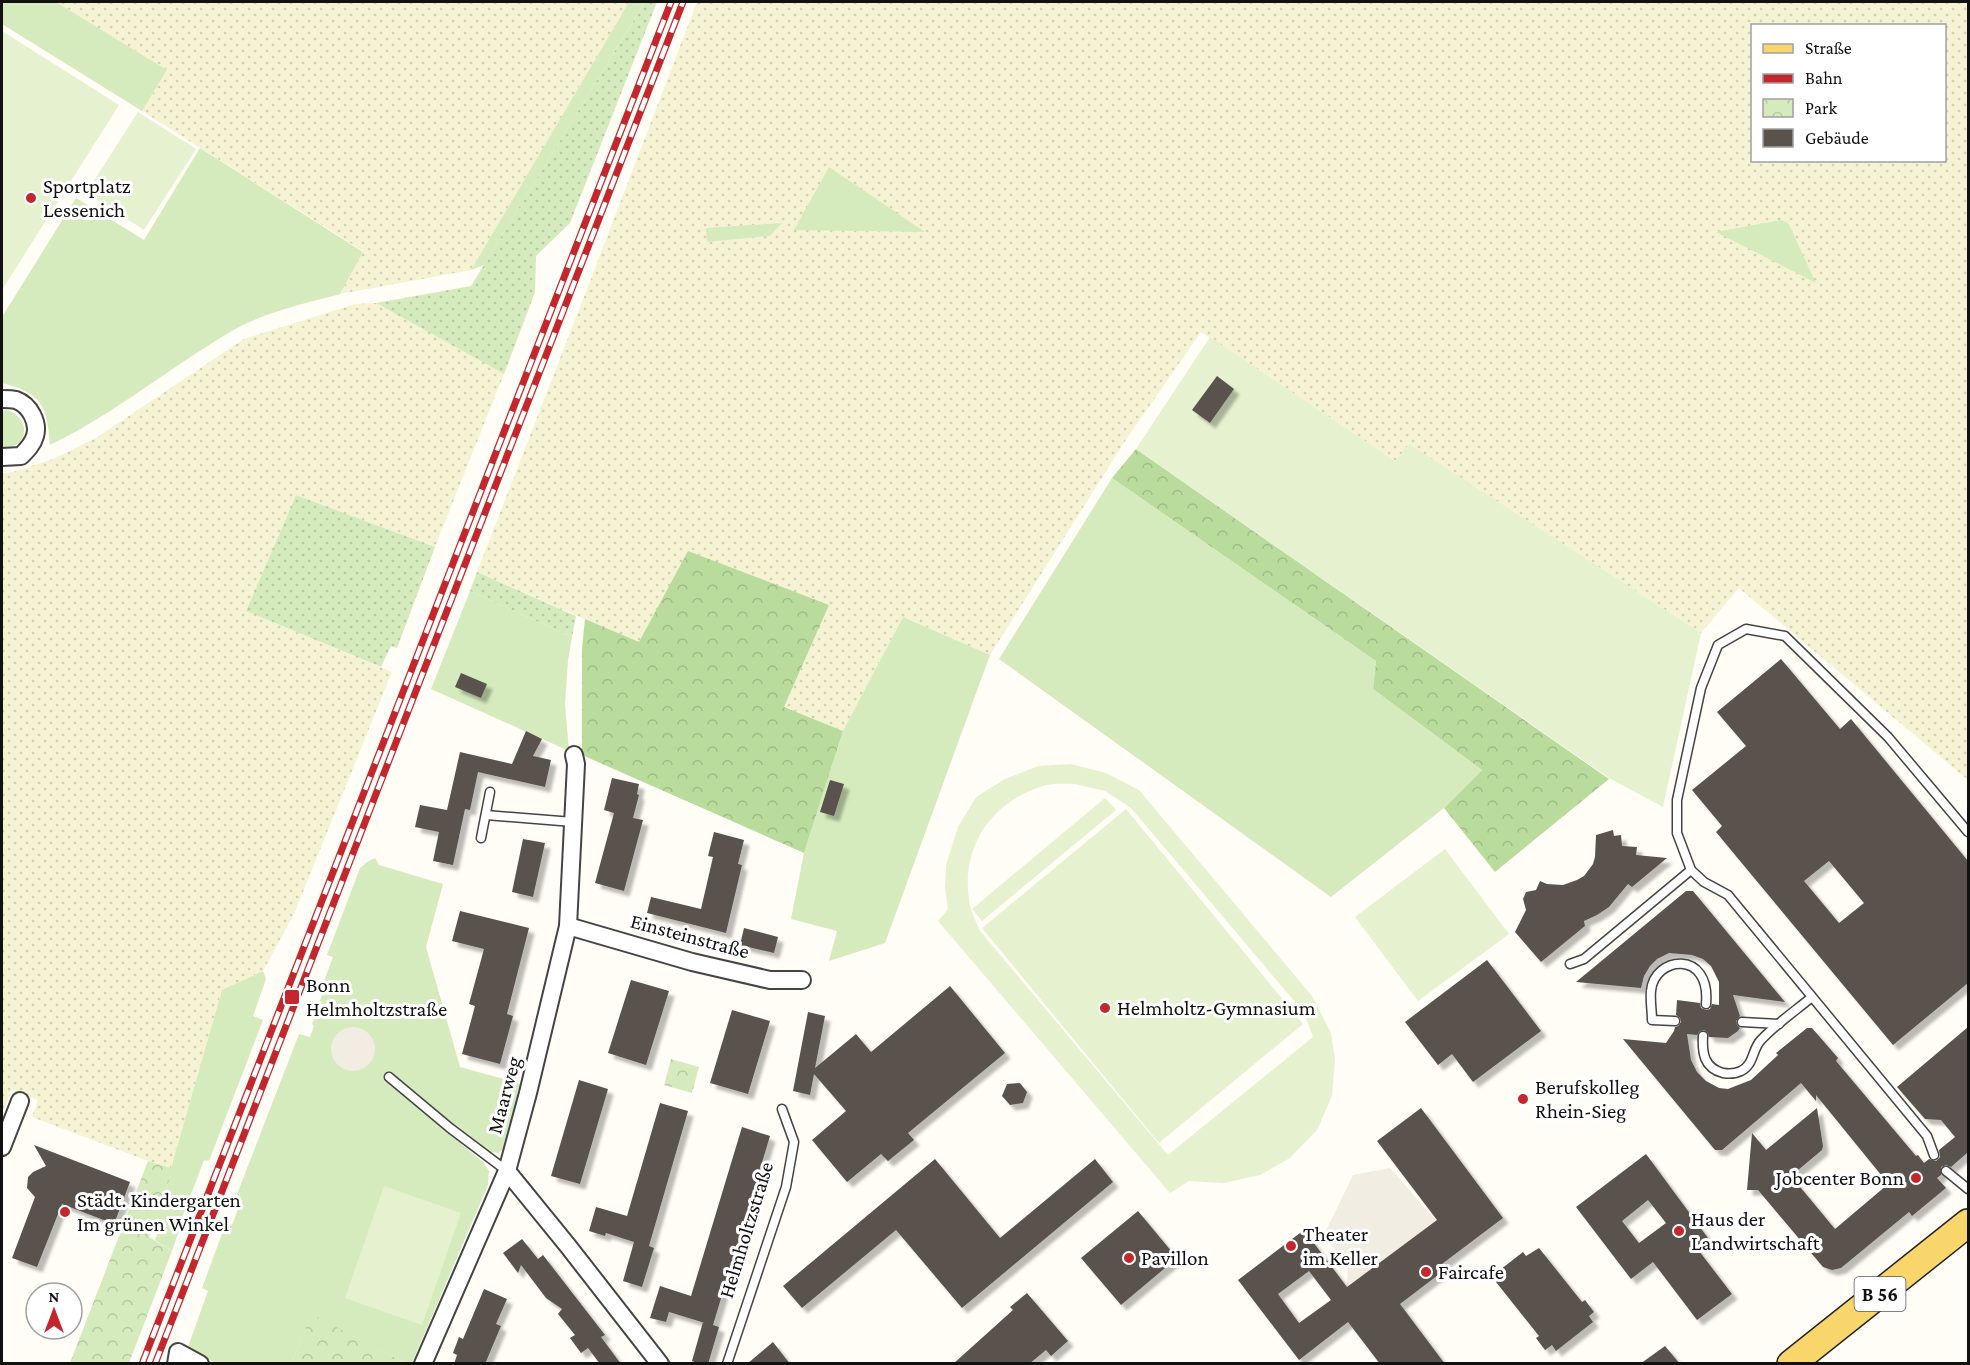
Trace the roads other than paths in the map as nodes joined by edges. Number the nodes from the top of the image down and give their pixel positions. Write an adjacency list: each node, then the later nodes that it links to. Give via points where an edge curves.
1 (2, 399): 2 (street, via 18,400 28,410 36,422 36,435 21,456)
2 (2, 458)
3 (574, 755): 6 (street, Maarweg)
4 (490, 792): 5 (lane)
5 (486, 815): 6 (lane); 8 (lane)
6 (573, 822): 10 (street, Maarweg)
7 (1968, 832): 9 (lane, via 1888,737 1785,636 1746,628 1718,645 1695,713 1677,800 1677,833)
8 (481, 838)
9 (1691, 870): 11 (lane, via 1584,959); 13 (lane, via 1728,895)
10 (568, 926): 12 (street, Einsteinstraße, via 692,962 770,980); 24 (street, Maarweg)
11 (1570, 964)
12 (802, 980)
13 (1812, 997): 17 (lane); 23 (lane, via 1927,1136)
14 (1706, 1004): 15 (lane, via 1706,984 1698,970 1686,964 1667,967 1650,990 1652,1020)
15 (1675, 1021)
16 (1742, 1023): 17 (lane)
17 (1779, 1024): 18 (lane, via 1758,1042 1749,1064 1729,1074 1714,1071 1706,1062)
18 (1703, 1036)
19 (389, 1077): 24 (lane)
20 (20, 1101): 22 (street)
21 (782, 1109): 32 (lane, Helmholtzstraße, via 794,1142 786,1187)
22 (3, 1136)
23 (1934, 1155)
24 (507, 1171): 30 (street, Maarweg); 31 (street)
25 (1946, 1171): 26 (lane)
26 (1968, 1189)
27 (1968, 1223): 33 (main road, B 56)
28 (176, 1364): 29 (street, via 178,1352)
29 (200, 1364)
30 (423, 1364)
31 (660, 1364)
32 (727, 1364)
33 (1791, 1364)

